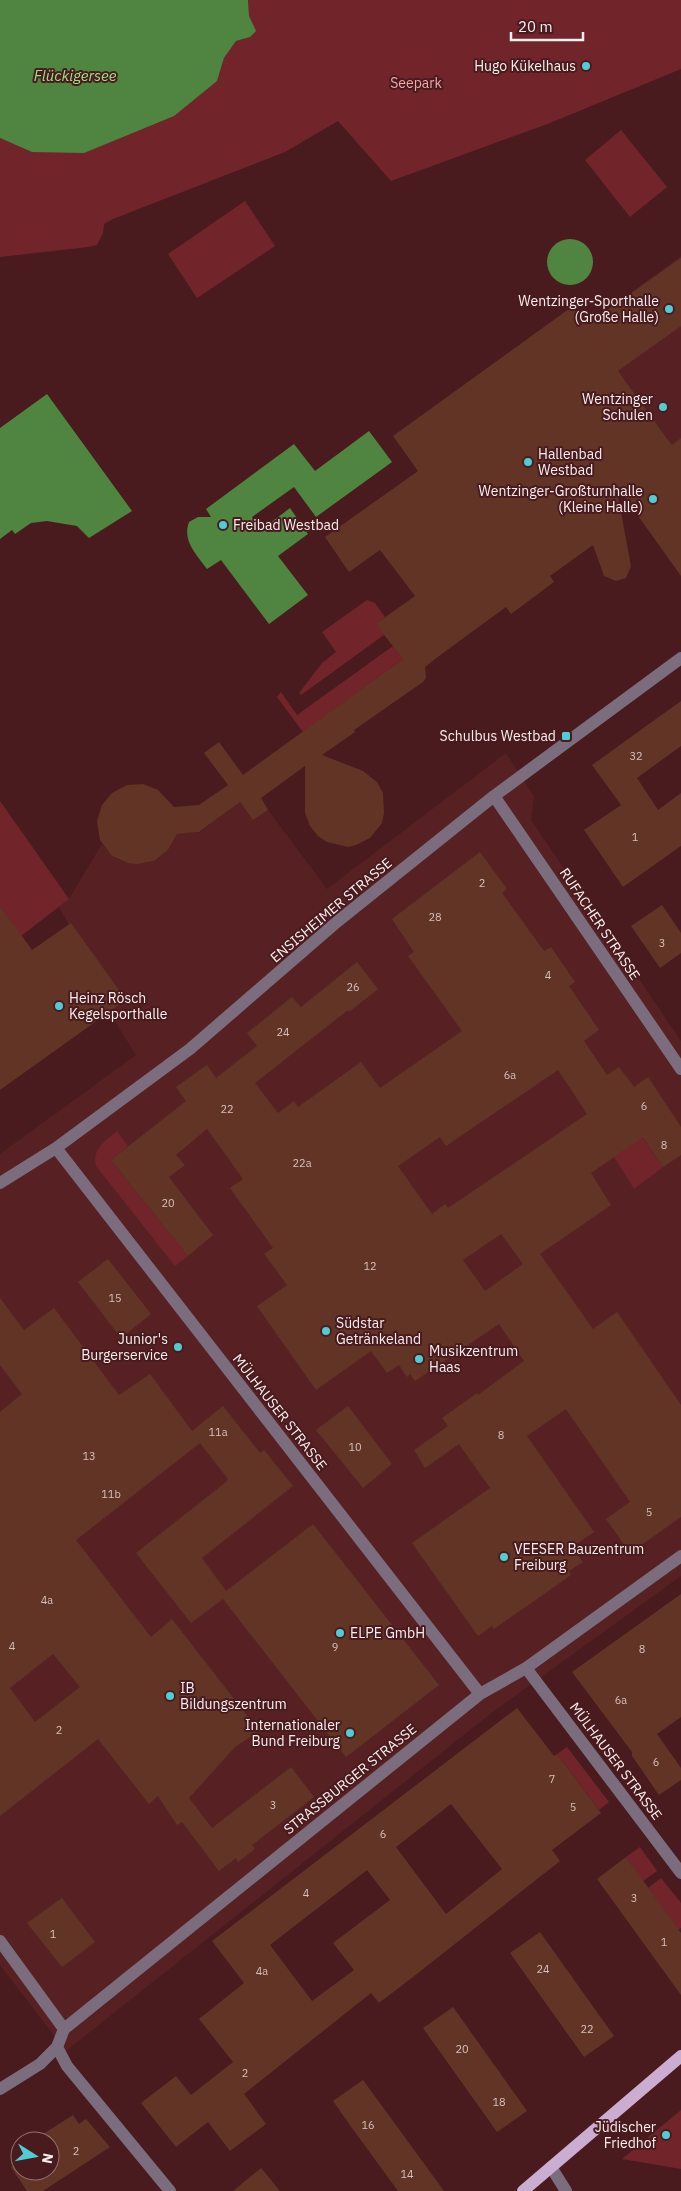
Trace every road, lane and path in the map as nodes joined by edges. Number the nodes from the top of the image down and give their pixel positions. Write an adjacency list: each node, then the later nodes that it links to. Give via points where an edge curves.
1 (681, 658): 2 (street, ENSISHEIMER STRASSE)
2 (494, 796): 3 (street, RUFACHER STRASSE); 4 (street, ENSISHEIMER STRASSE, via 338,921 190,1049)
3 (681, 1069)
4 (56, 1148): 5 (street, ENSISHEIMER STRASSE); 8 (street, MÜLHAUSER STRASSE)
5 (0, 1184)
6 (681, 1556): 7 (street, STRASSBURGER STRASSE)
7 (526, 1668): 8 (street, STRASSBURGER STRASSE); 9 (street, MÜLHAUSER STRASSE)
8 (480, 1694): 11 (street, STRASSBURGER STRASSE)
9 (681, 1873)
10 (0, 1941): 11 (street)
11 (64, 2029): 12 (street, STRASSBURGER STRASSE)
12 (57, 2047): 14 (street, via 40,2064); 16 (street, via 67,2066)
13 (681, 2056): 15 (main road)
14 (0, 2089)
15 (551, 2167): 17 (main road); 18 (street)
16 (170, 2191)
17 (523, 2191)
18 (566, 2191)

